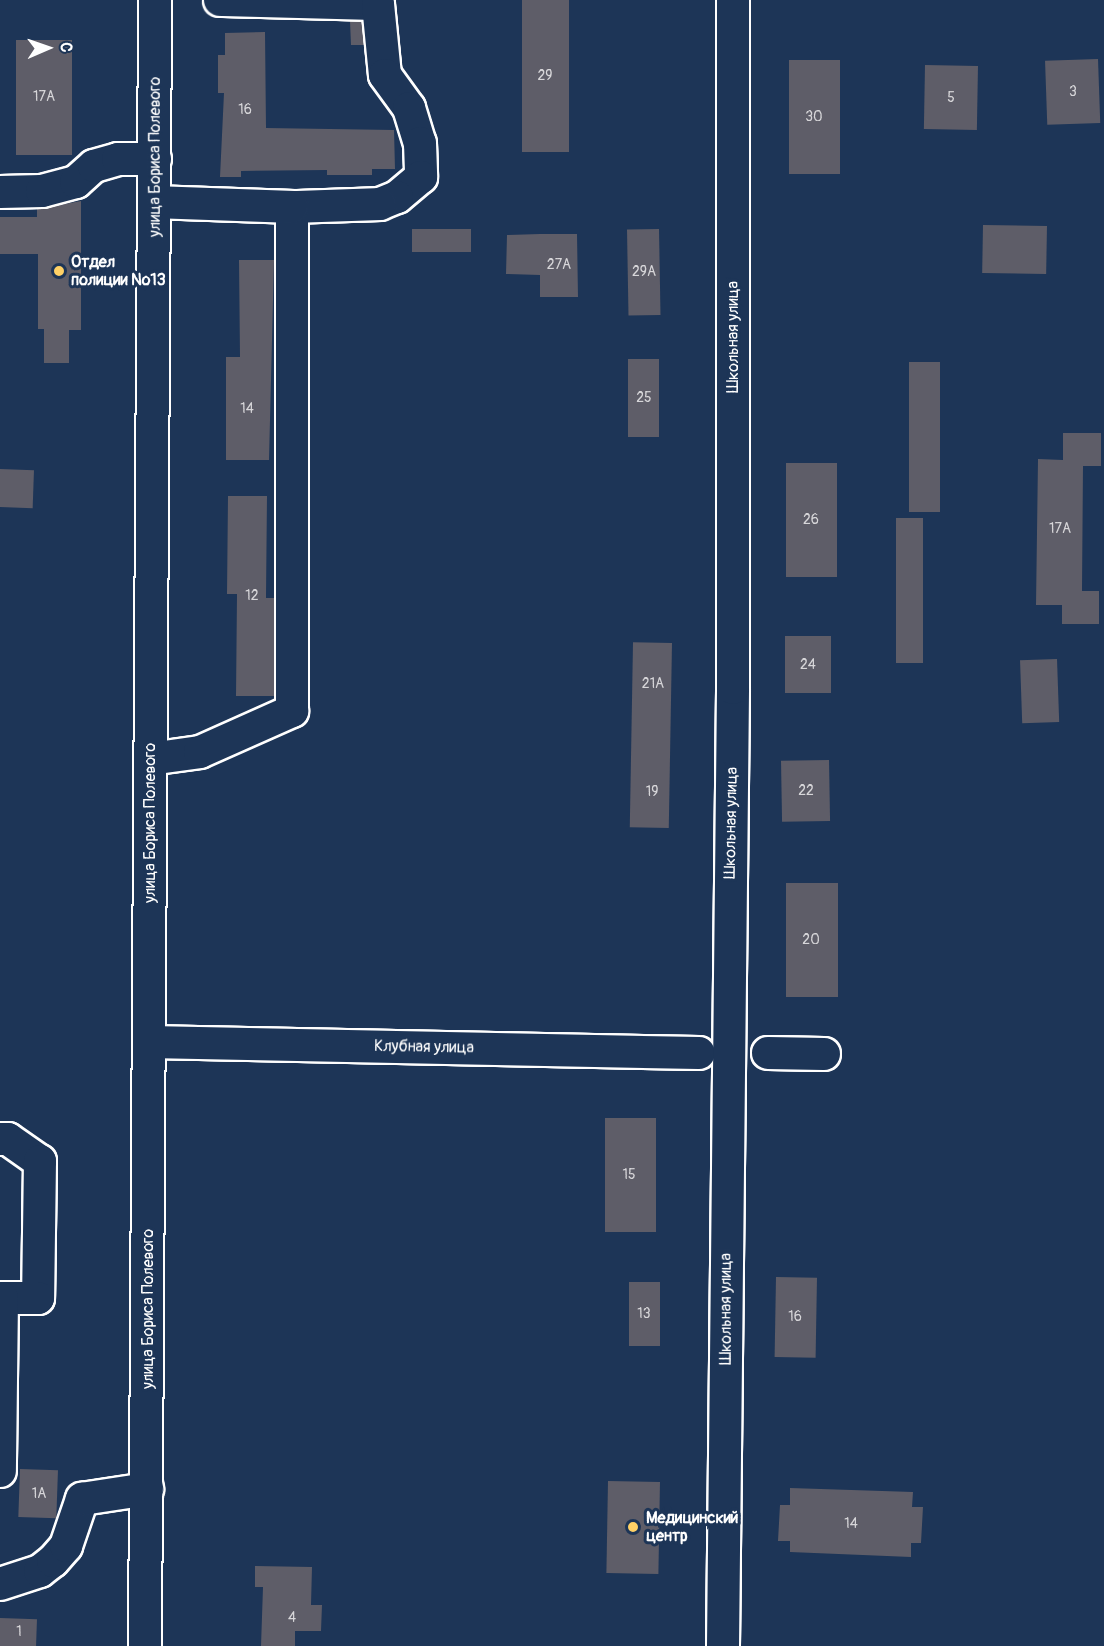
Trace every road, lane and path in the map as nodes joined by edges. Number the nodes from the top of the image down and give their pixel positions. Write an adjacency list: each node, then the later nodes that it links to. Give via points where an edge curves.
1 (155, 0): 4 (street, улица Бориса Полевого)
2 (220, 0): 7 (street, via 378,4 385,75 408,108 420,142 420,177 397,197 380,204)
3 (734, 0): 19 (street, Школьная улица, via 733,688)
4 (155, 159): 5 (street, via 118,159 94,166 76,182 42,191); 6 (street, улица Бориса Полевого)
5 (0, 192)
6 (154, 202): 7 (street); 8 (street, улица Бориса Полевого)
7 (292, 207): 8 (street, via 292,711 200,752)
8 (150, 759): 9 (street, улица Бориса Полевого)
9 (149, 1042): 10 (street, Клубная улица); 16 (street, улица Бориса Полевого)
10 (699, 1053)
11 (768, 1053): 12 (street)
12 (824, 1054)
13 (0, 1139): 14 (street, via 8,1139 40,1161 38,1298)
14 (1, 1298): 15 (street)
15 (0, 1471)
16 (147, 1489): 17 (street, via 82,1499 66,1546 53,1561 40,1571); 18 (street, улица Бориса Полевого)
17 (0, 1584)
18 (146, 1646)
19 (723, 1646)

